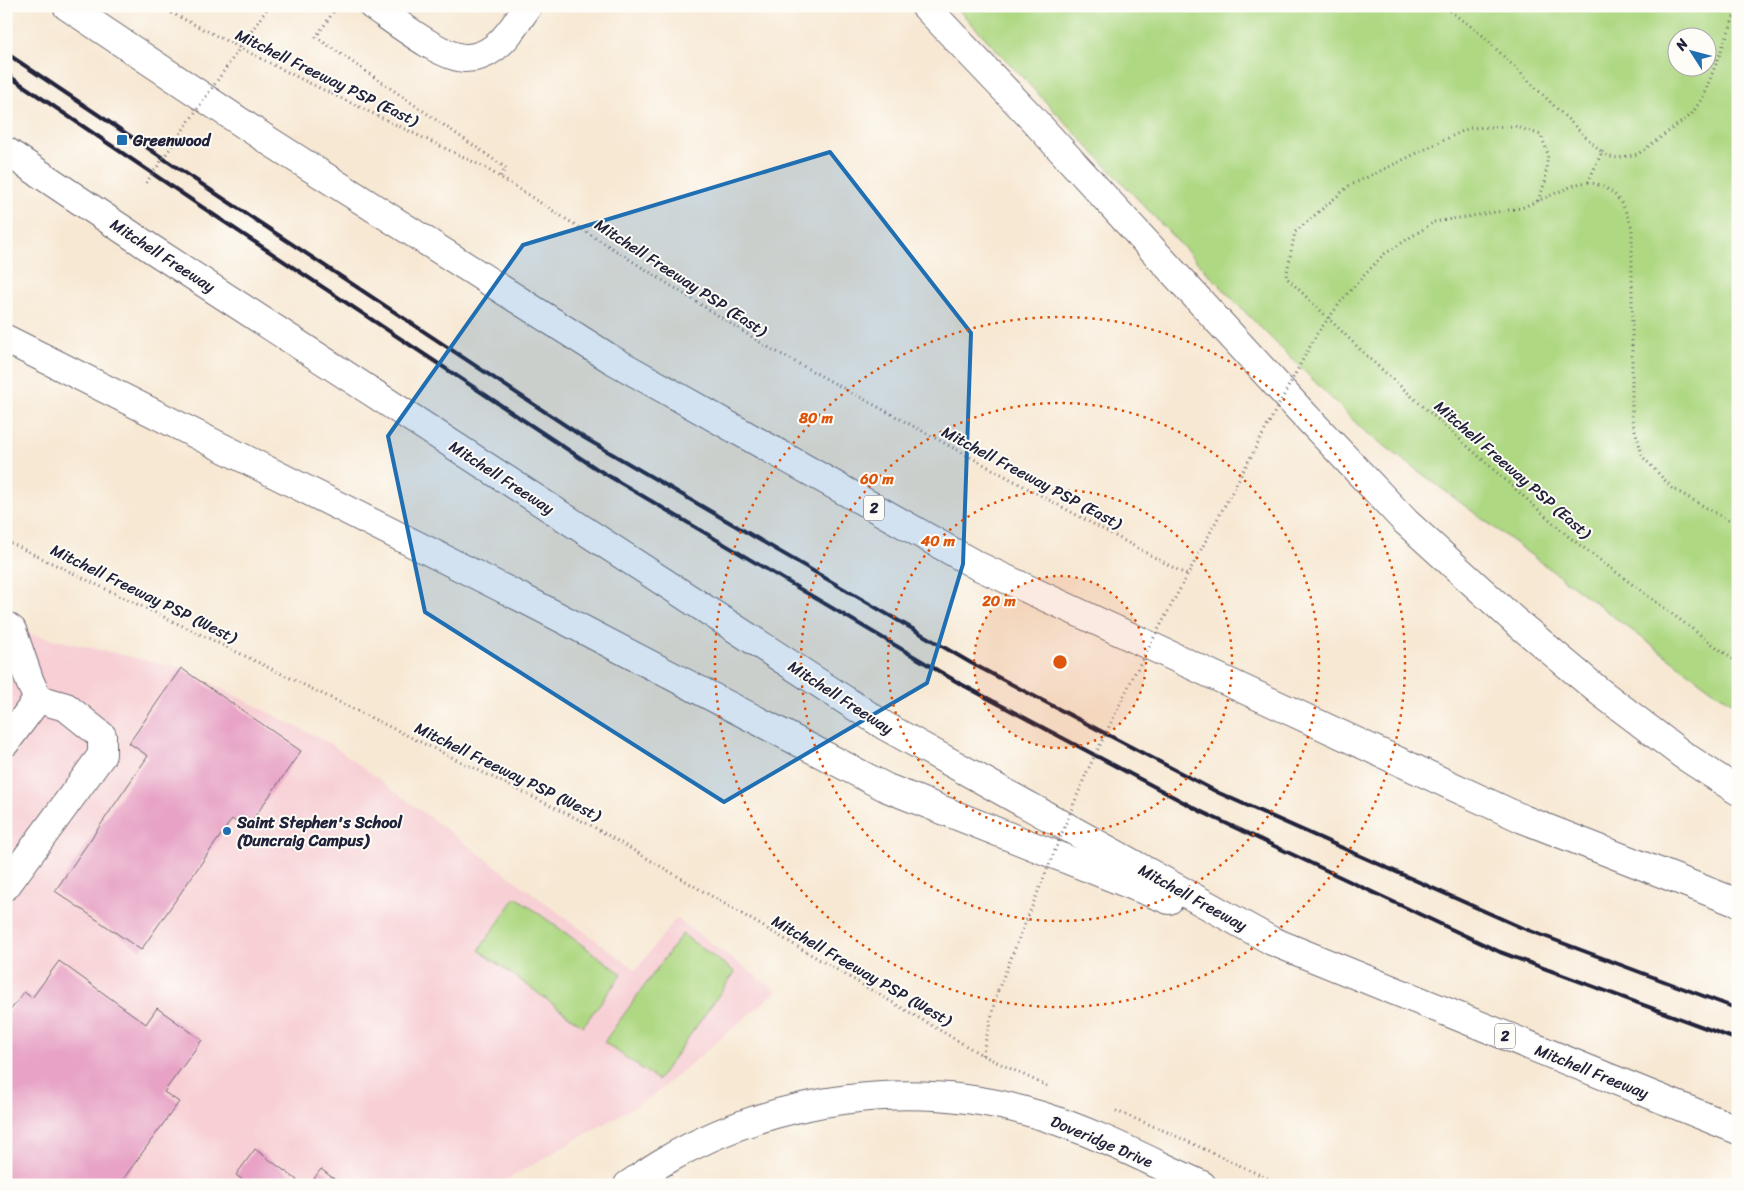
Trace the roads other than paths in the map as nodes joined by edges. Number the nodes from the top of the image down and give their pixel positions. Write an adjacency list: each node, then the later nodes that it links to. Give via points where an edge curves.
1 (67, 6): 12 (main road, 2, via 269,141 611,359 976,565 1523,819)
2 (372, 6): 3 (main road, via 434,47 464,58 477,57 494,48)
3 (528, 6)
4 (925, 6): 10 (main road, via 1406,522 1515,621 1600,692 1683,755)
5 (6, 151): 13 (main road, Mitchell Freeway / 2, via 885,726)
6 (6, 339): 13 (main road, via 530,602 887,788)
7 (6, 626): 8 (main road, via 12,630)
8 (38, 699): 9 (main road); 11 (main road, via 66,707 102,736 102,755)
9 (6, 742)
10 (1738, 791)
11 (6, 886)
12 (1738, 902)
13 (1272, 941): 14 (main road, Mitchell Freeway / 2)
14 (1738, 1130)
15 (628, 1185): 16 (main road, Doveridge Drive, via 694,1145 759,1118 829,1102 900,1096 970,1100 1040,1115 1074,1126)
16 (1202, 1185)

